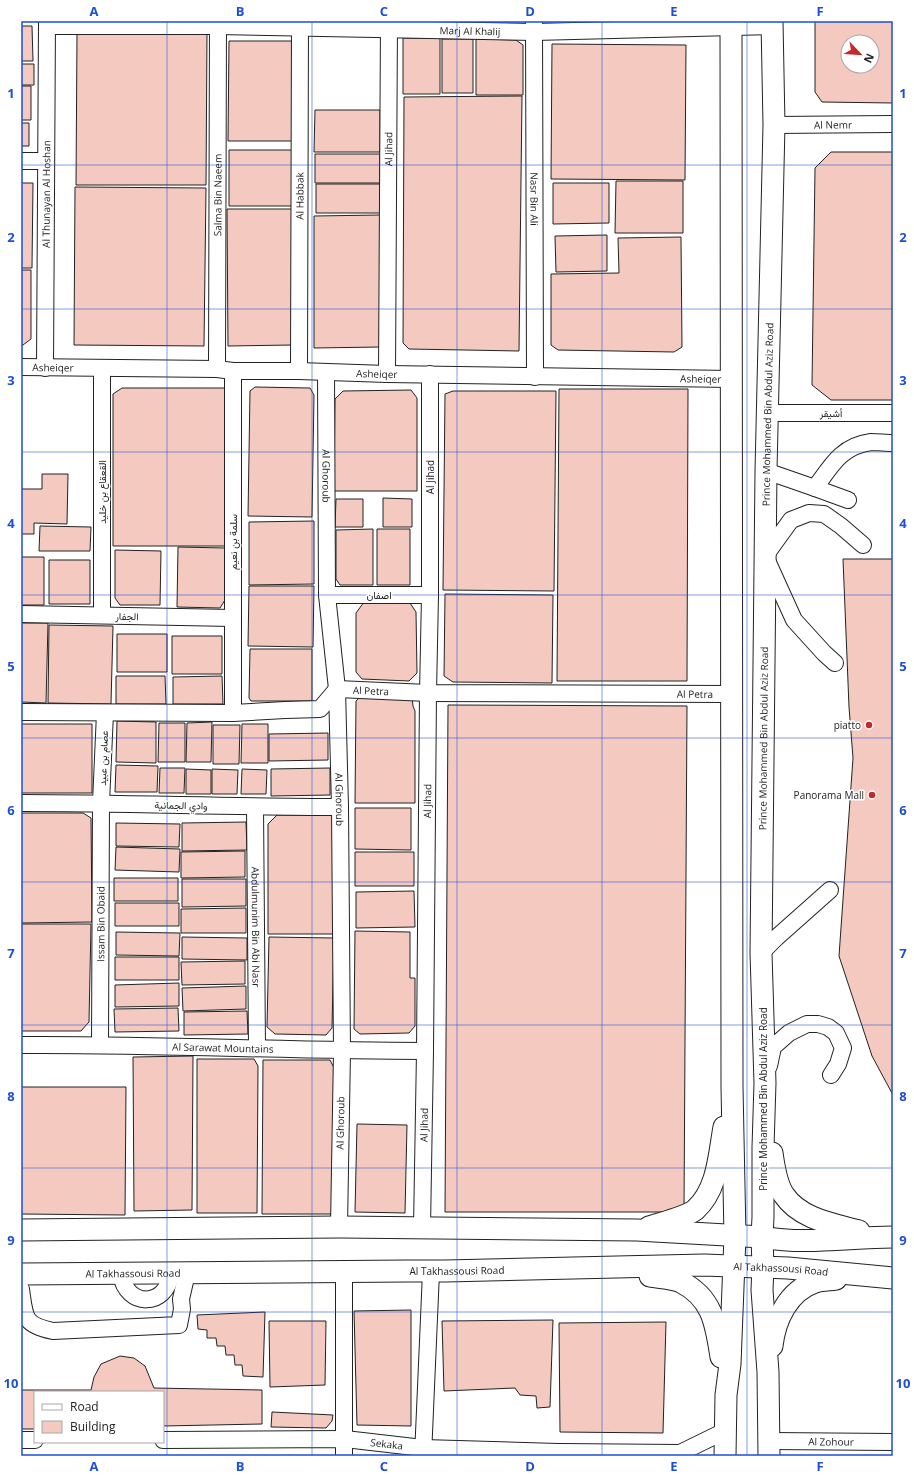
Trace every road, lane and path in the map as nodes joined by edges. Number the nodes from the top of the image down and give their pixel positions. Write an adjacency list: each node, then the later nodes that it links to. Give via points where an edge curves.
1 (47, 23): 2 (street, Marj Al Khalij); 11 (street, Al Thunayan Al Hoshan)
2 (218, 23): 4 (street, Marj Al Khalij); 15 (street, Salma Bin Naeem)
3 (772, 23): 5 (street, Marj Al Khalij); 9 (main road, Prince Mohammed Bin Abdul Aziz Road)
4 (300, 24): 6 (street, Marj Al Khalij); 17 (street, Al Habbak)
5 (731, 24): 7 (street, Marj Al Khalij); 22 (main road)
6 (389, 25): 7 (street, Marj Al Khalij); 19 (street, Al Jihad)
7 (534, 27): 21 (street, Nasr Bin Ali)
8 (893, 124): 9 (street, Al Nemr)
9 (774, 125): 23 (main road, Prince Mohammed Bin Abdul Aziz Road)
10 (21, 161): 11 (street)
11 (46, 161): 13 (street, Al Thunayan Al Hoshan)
12 (21, 367): 13 (street, Asheiqer)
13 (45, 368): 14 (street, Asheiqer)
14 (102, 369): 15 (street, Asheiqer); 34 (street, القعقاع بن خليد)
15 (217, 369): 16 (street, Asheiqer)
16 (233, 371): 17 (street, Asheiqer); 35 (street, سلمة بن نعيم)
17 (299, 371): 18 (street, Asheiqer)
18 (326, 372): 19 (street, Asheiqer); 32 (street, Al Ghoroub)
19 (387, 374): 20 (street, Asheiqer)
20 (430, 374): 21 (street, Asheiqer); 31 (street, Al Jihad)
21 (535, 377): 22 (street, Asheiqer)
22 (732, 379): 37 (main road)
23 (768, 413): 24 (street, أشيقر); 26 (main road, Prince Mohammed Bin Abdul Aziz Road)
24 (893, 413)
25 (893, 443): 27 (street, via 871,442 848,449 836,460)
26 (766, 472): 27 (street); 30 (main road, Prince Mohammed Bin Abdul Aziz Road)
27 (815, 488): 28 (street)
28 (848, 500)
29 (863, 545): 30 (street, via 824,514 809,513 791,520)
30 (765, 556): 36 (main road, Prince Mohammed Bin Abdul Aziz Road); 38 (street, via 794,620)
31 (430, 595): 32 (street, اصفان); 40 (street, Al Jihad)
32 (327, 596): 39 (street, Al Ghoroub)
33 (21, 614): 34 (street, الجفار)
34 (102, 615): 35 (street, الجفار)
35 (233, 618): 44 (street, سلمة بن نعيم)
36 (764, 622): 37 (main road); 50 (main road, Prince Mohammed Bin Abdul Aziz Road)
37 (732, 623): 41 (main road)
38 (835, 663)
39 (337, 689): 40 (street, Al Petra); 44 (street, via 320,709); 47 (street, Al Ghoroub)
40 (428, 693): 41 (street, Al Petra); 55 (street, Al Jihad)
41 (731, 694): 58 (main road)
42 (21, 712): 43 (street)
43 (105, 713): 44 (street); 46 (street, عصام بن عبيد)
44 (233, 713)
45 (21, 803): 46 (street, وادي الجمانية)
46 (101, 803): 48 (street, وادي الجمانية); 52 (street, Issam Bin Obaid)
47 (340, 806): 48 (street, وادي الجمانية); 54 (street, Al Ghoroub)
48 (255, 807): 53 (street, Abdulmunim Bin Abi Nasr)
49 (830, 890): 50 (street)
50 (761, 953): 57 (main road, Prince Mohammed Bin Abdul Aziz Road)
51 (21, 1045): 52 (street, Al Sarawat Mountains)
52 (100, 1045): 53 (street, Al Sarawat Mountains)
53 (257, 1048): 54 (street, Al Sarawat Mountains)
54 (342, 1051): 55 (street, Al Sarawat Mountains); 59 (street, Al Ghoroub)
55 (425, 1051): 60 (street, Al Jihad)
56 (831, 1075): 57 (street, via 843,1048 836,1033 828,1027 807,1024 789,1033 773,1047)
57 (765, 1083): 64 (main road, Prince Mohammed Bin Abdul Aziz Road); 65 (main road, via 772,1155 783,1195 804,1213 820,1221)
58 (732, 1087): 62 (main road, via 715,1174 700,1203 685,1216); 63 (main road)
59 (339, 1227): 60 (main road); 61 (main road)
60 (422, 1228): 62 (main road)
61 (21, 1230)
62 (637, 1230): 63 (main road)
63 (735, 1236): 64 (main road); 68 (main road)
64 (762, 1237): 66 (main road); 67 (main road, Prince Mohammed Bin Abdul Aziz Road)
65 (886, 1237): 66 (main road)
66 (823, 1239): 70 (main road, via 776,1251 771,1256 774,1262 785,1262)
67 (763, 1266): 68 (main road, Al Takhassousi Road); 70 (main road, Al Takhassousi Road); 78 (main road, Prince Mohammed Bin Abdul Aziz Road, via 762,1290)
68 (734, 1267): 69 (main road, Al Takhassousi Road); 77 (main road)
69 (607, 1268): 72 (main road, Al Takhassousi Road); 79 (main road, via 680,1281 705,1301 717,1331)
70 (814, 1270): 75 (main road, Al Takhassousi Road)
71 (344, 1272): 72 (main road, Al Takhassousi Road); 73 (main road, Al Takhassousi Road); 84 (street)
72 (431, 1272): 87 (street)
73 (179, 1273): 74 (main road, Al Takhassousi Road); 76 (street, via 182,1309 179,1325 54,1331 40,1328 28,1322)
74 (21, 1274)
75 (888, 1277): 78 (main road, via 815,1282 798,1292 789,1300 777,1322)
76 (21, 1289)
77 (730, 1364): 78 (main road, via 737,1321 742,1315 751,1317 758,1355); 79 (main road)
78 (768, 1372): 86 (main road, Prince Mohammed Bin Abdul Aziz Road)
79 (726, 1395): 80 (main road)
80 (725, 1431): 89 (street, Sekaka); 91 (main road)
81 (21, 1440): 82 (street)
82 (34, 1440)
83 (164, 1440): 84 (street, Sekaka)
84 (345, 1440): 87 (street, Sekaka); 90 (street)
85 (893, 1442): 86 (street, Al Zohour)
86 (770, 1449)
87 (423, 1452): 88 (street, Sekaka)
88 (558, 1454): 89 (street, Sekaka)
89 (680, 1454)
90 (344, 1456)
91 (725, 1456)

